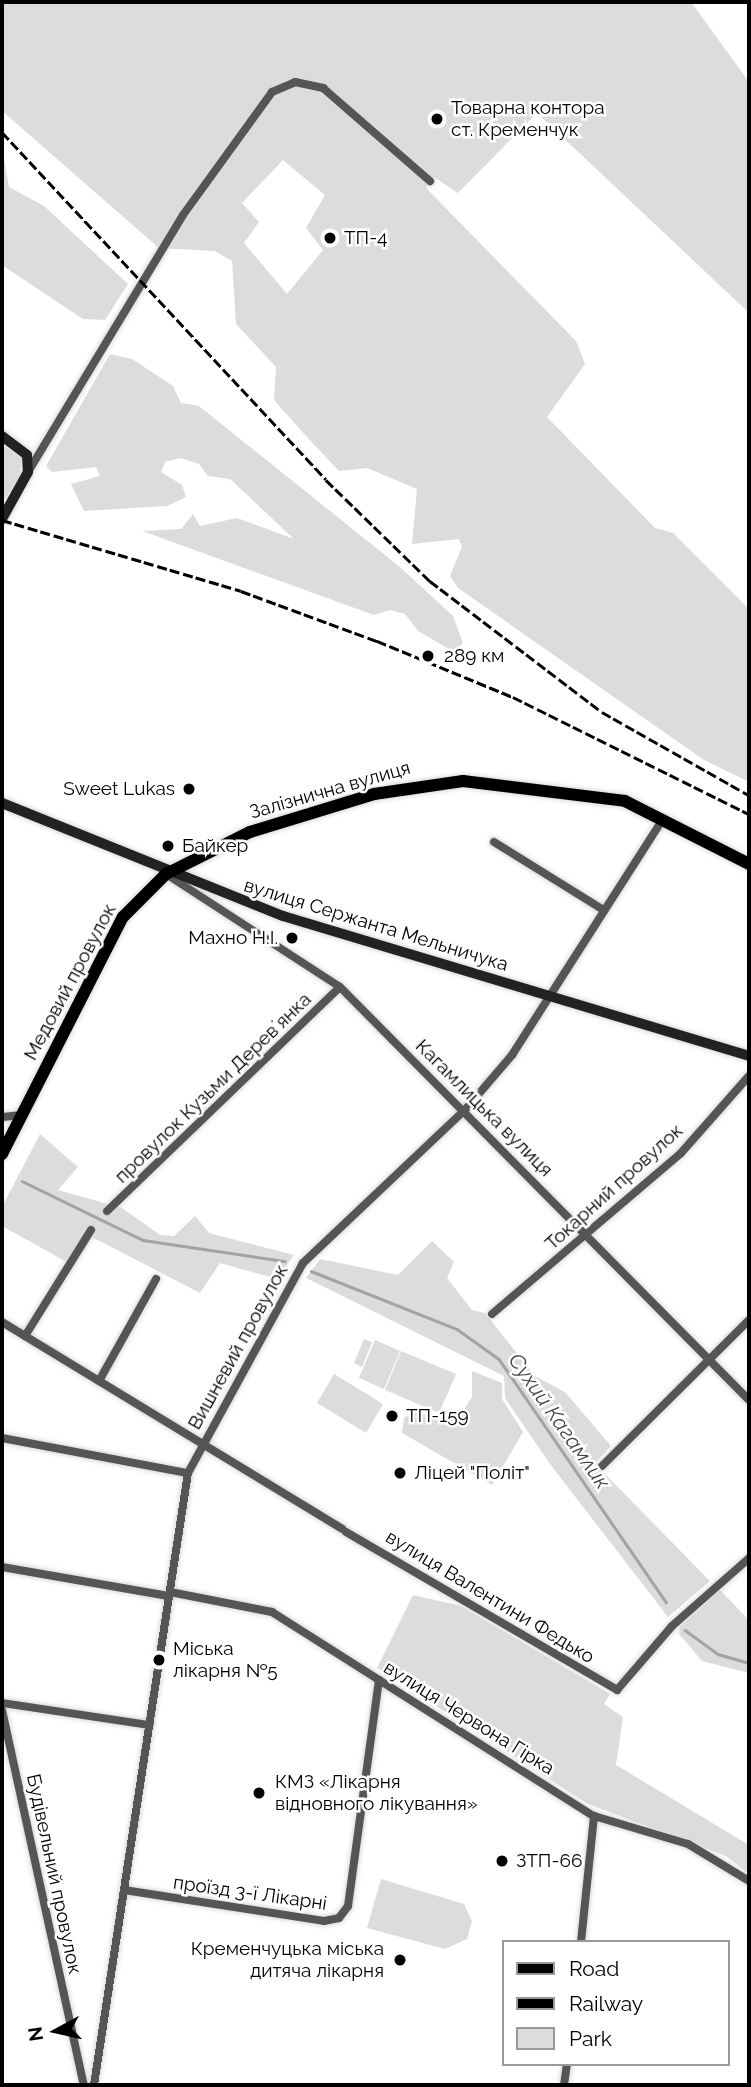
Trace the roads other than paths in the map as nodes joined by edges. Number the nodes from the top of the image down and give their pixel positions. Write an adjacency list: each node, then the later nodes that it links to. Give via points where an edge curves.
1 (430, 181): 3 (street, via 323,88 295,82 272,92 183,215)
2 (2, 436): 3 (street, via 27,455)
3 (29, 472): 4 (street)
4 (2, 519)
5 (3, 807): 9 (street, вулиця Сержанта Мельничука)
6 (663, 819): 8 (main road, Залізнична вулиця); 9 (main road, Залізнична вулиця, via 590,793 463,781 417,784 291,817); 10 (street, Вишневий провулок)
7 (494, 842): 10 (street)
8 (749, 864)
9 (166, 874): 11 (street, Кагамлицька вулиця); 12 (street, вулиця Сержанта Мельничука); 16 (main road, Медовий провулок, via 123,917)
10 (601, 909): 12 (street, Вишневий провулок)
11 (340, 987): 15 (street, Кагамлицька вулиця); 19 (street, провулок Кузьми Деревʼянка)
12 (549, 998): 13 (street, вулиця Сержанта Мельничука); 15 (street, Вишневий провулок)
13 (749, 1056)
14 (749, 1076): 21 (street, Токарний провулок, via 681,1153)
15 (464, 1111): 21 (street, Кагамлицька вулиця); 31 (street, Вишневий провулок, via 303,1263)
16 (22, 1115): 17 (street); 18 (main road, Медовий провулок)
17 (2, 1117)
18 (2, 1154)
19 (107, 1211)
20 (91, 1230): 26 (street)
21 (586, 1234): 23 (street, Токарний провулок); 27 (street, Кагамлицька вулиця)
22 (156, 1279): 28 (street)
23 (492, 1314)
24 (749, 1320): 27 (street)
25 (2, 1322): 26 (street, вулиця Валентини Федько)
26 (26, 1336): 28 (street, вулиця Валентини Федько)
27 (711, 1362): 29 (street, Кагамлицька вулиця); 32 (street)
28 (99, 1381): 31 (street, вулиця Валентини Федько)
29 (749, 1400)
30 (2, 1437): 33 (street)
31 (202, 1446): 33 (street, Вишневий провулок); 34 (street, вулиця Валентини Федько, via 617,1690 672,1626)
32 (602, 1466)
33 (188, 1473): 36 (street, Вишневий провулок)
34 (749, 1558)
35 (2, 1567): 36 (street, вулиця Червона Гірка)
36 (169, 1594): 37 (street, вулиця Червона Гірка, via 272,1612); 40 (street, Вишневий провулок)
37 (379, 1680): 41 (street, вулиця Червона Гірка); 43 (street, проїзд 3-ї Лікарні, via 350,1893 338,1918)
38 (2, 1703): 40 (street)
39 (2, 1710): 46 (street, Будівельний провулок)
40 (149, 1726): 43 (street, Вишневий провулок)
41 (594, 1816): 42 (street, вулиця Червона Гірка, via 688,1844); 44 (street)
42 (749, 1881)
43 (124, 1890): 47 (street, Вишневий провулок)
44 (580, 1940)
45 (567, 2066): 48 (street)
46 (84, 2085)
47 (94, 2085)
48 (564, 2085)

